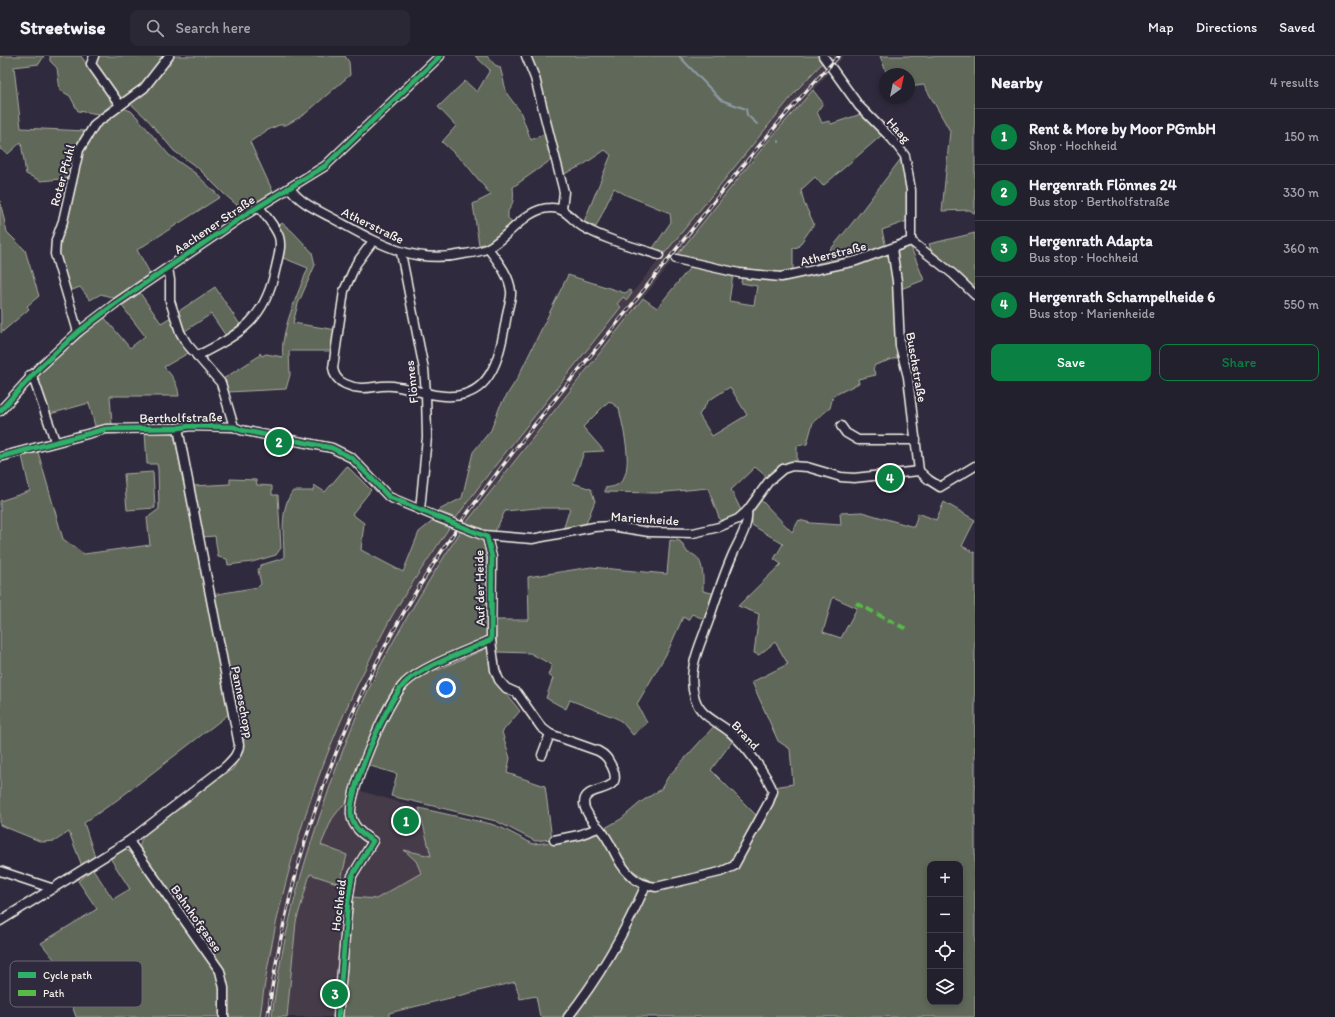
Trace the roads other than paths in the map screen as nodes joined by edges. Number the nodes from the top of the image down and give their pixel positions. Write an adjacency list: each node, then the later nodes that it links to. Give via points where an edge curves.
1 (169, 56): 6 (street, Roter Pfuhl, via 144,88)
2 (440, 56): 7 (street, Aachener Straße, via 341,153)
3 (526, 56): 9 (street, via 562,185)
4 (823, 56): 11 (street, Haag, via 859,106 905,156 911,190)
5 (92, 60): 6 (street)
6 (120, 105): 19 (street, Roter Pfuhl, via 95,124 79,150 63,221 56,240 55,254)
7 (290, 188): 8 (street, Aachener Straße); 10 (street, Atherstraße, via 301,201)
8 (259, 206): 17 (street, Aachener Straße); 20 (street, via 279,236 281,245 274,278 262,308 246,328)
9 (562, 209): 12 (street, Atherstraße, via 538,210); 15 (street, via 582,226 605,237)
10 (374, 241): 14 (street, Atherstraße); 22 (street, via 356,264 344,291 333,368 335,376 343,384 361,390 391,386)
11 (911, 241): 13 (street, Atherstraße); 18 (street)
12 (488, 248): 14 (street, Atherstraße, via 451,257); 22 (street, via 508,280 511,292 496,361 478,387 465,394)
13 (892, 249): 16 (street, Atherstraße, via 856,261 781,277 739,273); 27 (street, Buschstraße, via 896,270 900,346 908,377)
14 (401, 253): 22 (street, Flönnes, via 424,369)
15 (660, 255)
16 (676, 259)
17 (168, 268): 19 (street, Aachener Straße, via 135,289); 20 (street, via 172,308 180,332)
18 (975, 295)
19 (78, 332): 21 (street, Aachener Straße)
20 (197, 356): 25 (street, via 221,383)
21 (30, 376): 23 (street, Aachener Straße); 28 (street, via 35,383)
22 (426, 393): 32 (street, Flönnes, via 427,437)
23 (0, 411)
24 (841, 426): 27 (street, via 846,433 858,440)
25 (234, 427): 26 (street, Bertholfstraße); 32 (street, Bertholfstraße, via 332,448 352,458 385,494)
26 (178, 428): 28 (street, Bertholfstraße, via 106,429); 41 (street, Panneschopp, via 239,745 236,756 225,767)
27 (916, 440): 31 (street, Buschstraße)
28 (55, 442): 29 (street, Bertholfstraße)
29 (0, 457)
30 (975, 466): 31 (street, via 940,487)
31 (919, 471): 33 (street, Marienheide, via 854,478 792,466 769,481)
32 (420, 510): 34 (street, Bertholfstraße)
33 (747, 511): 35 (street, Marienheide, via 738,519 720,527 693,533 649,532 611,526 532,539); 43 (street, Brand, via 746,525 697,651 692,687 701,710 738,741 773,791 770,802 734,866 670,884)
34 (437, 516): 35 (street, Marienheide, bridge)
35 (484, 536): 36 (street, Auf der Heide, via 492,557)
36 (491, 640): 37 (street, Auf der Heide, via 499,680 506,688 517,693 541,727); 47 (street, Hochheid, via 422,671 405,683 390,702 362,766 351,812 352,820 361,832 373,841 352,876)
37 (550, 734): 38 (street); 39 (street, Auf der Heide, via 598,751 609,760 616,779 612,784 588,795 584,803 587,813)
38 (542, 755)
39 (598, 828): 40 (street); 43 (street, Auf der Heide, via 624,869 634,879)
40 (554, 840)
41 (129, 841): 44 (street, Panneschopp, via 65,882); 46 (street, Bahnhofgasse, via 220,971 224,988)
42 (0, 871): 44 (street)
43 (646, 885): 48 (street, via 607,963)
44 (51, 888): 45 (street, Panneschopp)
45 (0, 921)
46 (224, 1017)
47 (338, 1017)
48 (568, 1017)

